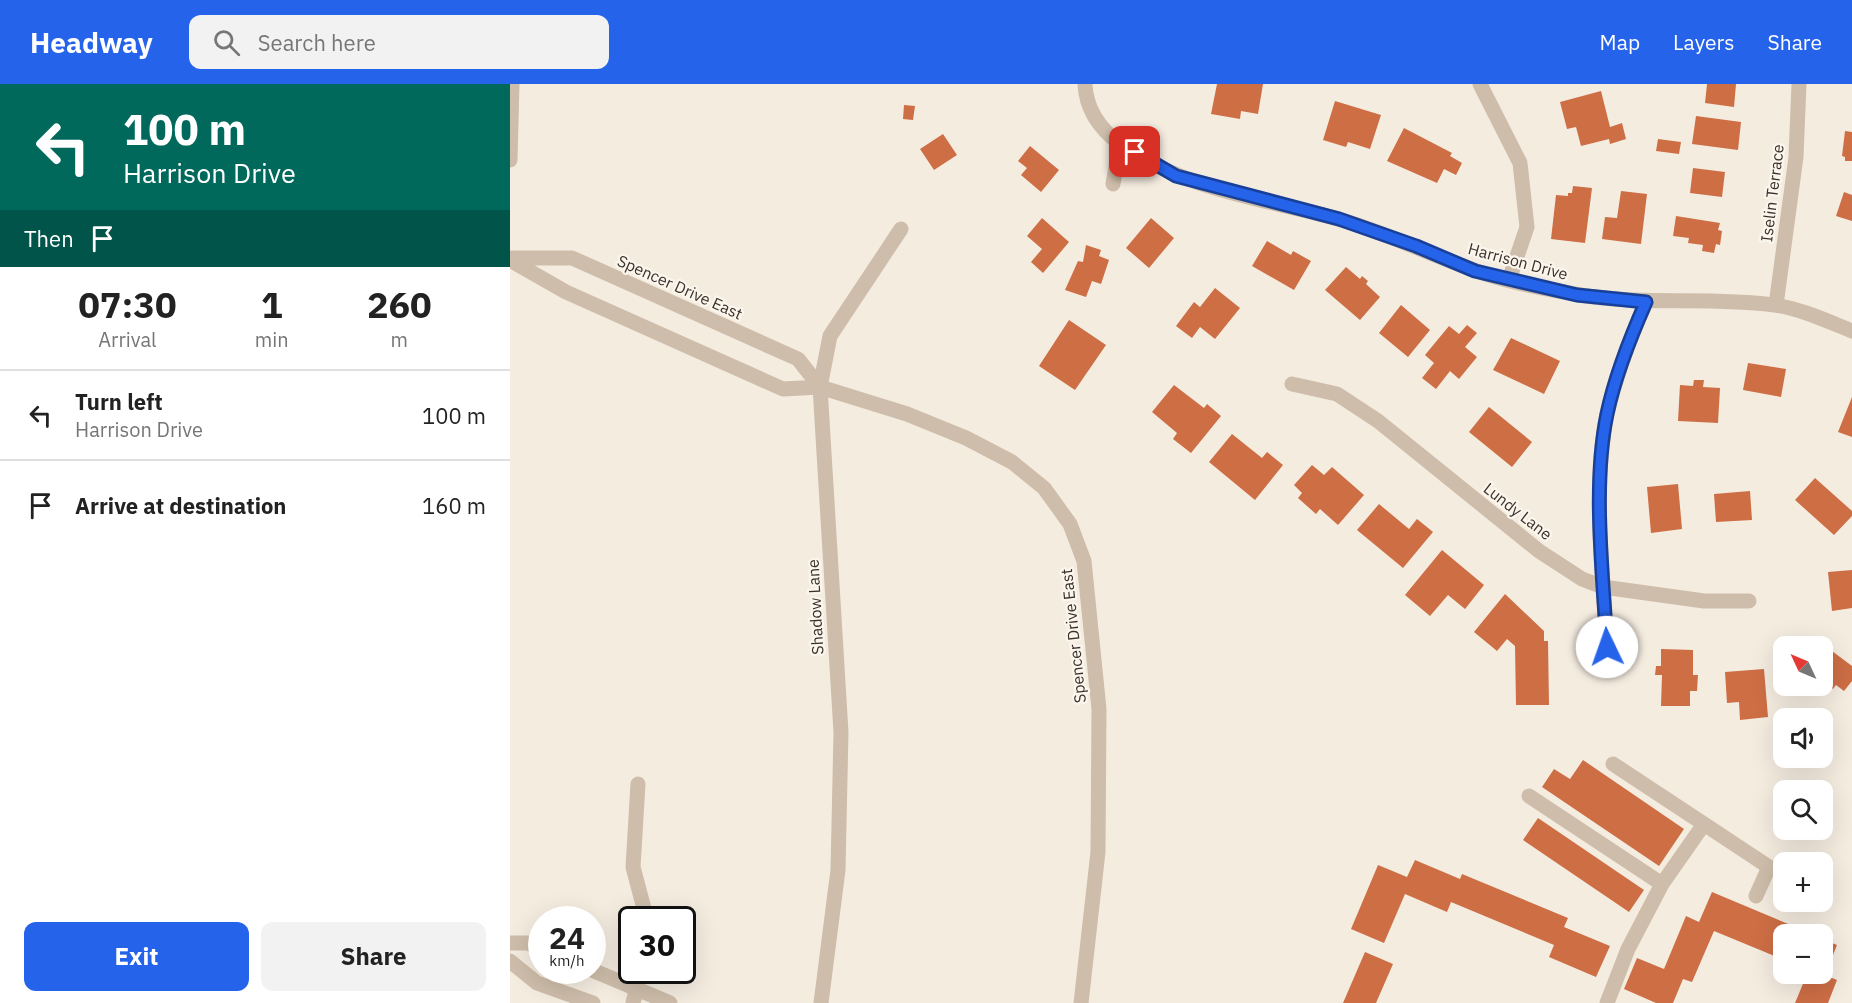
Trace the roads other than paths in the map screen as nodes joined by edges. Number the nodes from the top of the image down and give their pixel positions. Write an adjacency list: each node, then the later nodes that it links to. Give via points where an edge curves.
1 (512, 84): 6 (street)
2 (1084, 84): 5 (street, Harrison Drive, via 1095,121)
3 (1480, 84): 10 (street, via 1520,163 1527,227)
4 (1799, 84): 12 (street, Iselin Terrace, via 1796,157)
5 (1120, 144): 7 (street); 10 (street, Harrison Drive, via 1176,176 1339,219 1475,271)
6 (510, 160)
7 (1113, 184)
8 (901, 229): 15 (street, Shadow Lane, via 830,336)
9 (510, 259): 15 (street, Spencer Drive East, via 566,292 783,389); 15 (street, Spencer Drive East, via 572,258 798,359)
10 (1509, 280): 11 (street, Harrison Drive, via 1577,295)
11 (1646, 302): 12 (street, Harrison Drive); 16 (street, via 1631,335 1607,415 1600,523)
12 (1776, 305): 13 (street, Harrison Drive)
13 (1852, 331)
14 (1292, 384): 16 (street, Lundy Lane, via 1337,394 1378,421 1539,551 1582,579)
15 (820, 387): 33 (street, Shadow Lane, via 841,732 838,870); 34 (street, Spencer Drive East, via 907,414 1003,457 1044,488 1070,525 1084,561 1099,709 1098,852)
16 (1604, 587): 17 (street, Lundy Lane, via 1704,601); 18 (street)
17 (1749, 601)
18 (1607, 647)
19 (1613, 764): 22 (street)
20 (638, 784): 25 (street, via 633,867)
21 (1529, 796): 23 (street)
22 (1704, 824): 23 (street); 24 (street, via 1769,867)
23 (1662, 885): 35 (street, via 1628,949)
24 (1756, 896)
25 (643, 906)
26 (510, 943): 27 (street)
27 (528, 943)
28 (510, 961): 31 (street, via 537,982)
29 (606, 978): 30 (street)
30 (635, 996): 32 (street)
31 (593, 1003)
32 (670, 1003)
33 (820, 1003)
34 (1081, 1003)
35 (1607, 1003)

